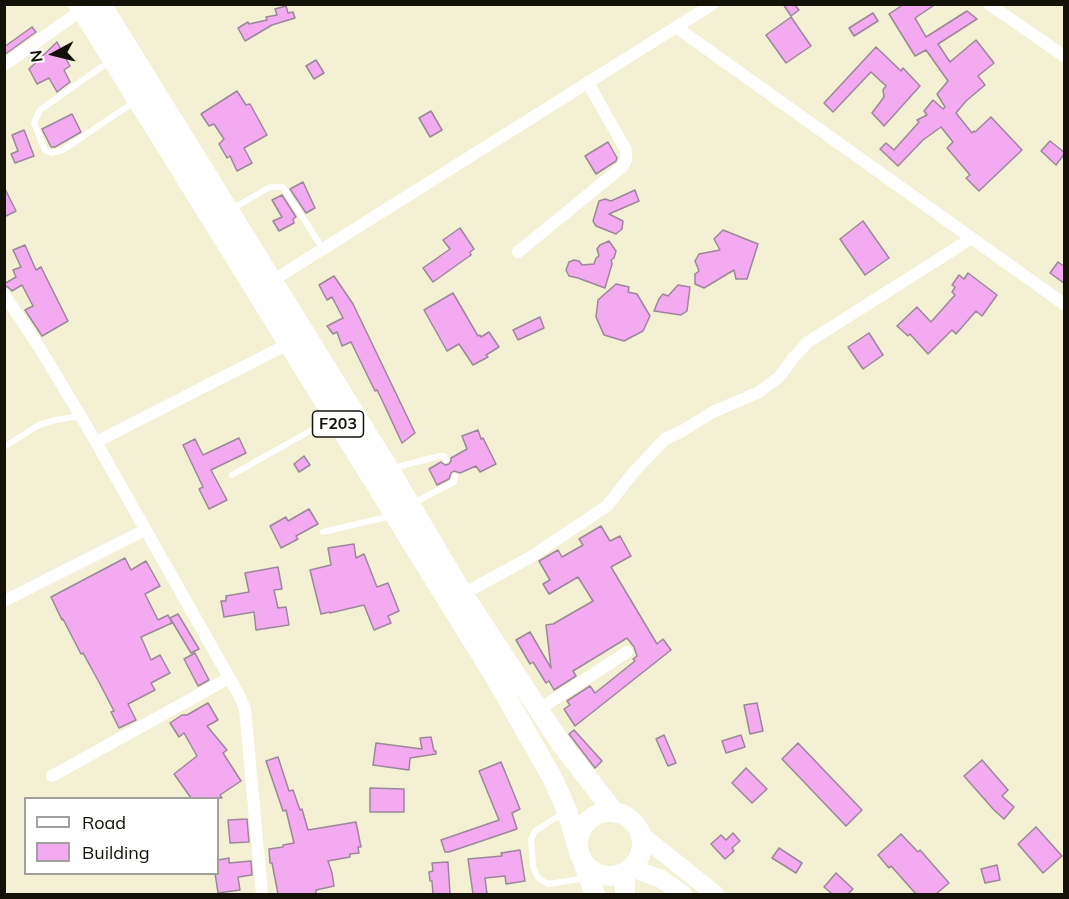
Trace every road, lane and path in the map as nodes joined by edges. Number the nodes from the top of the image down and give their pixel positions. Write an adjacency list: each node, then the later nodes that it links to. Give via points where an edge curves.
1 (101, 4): 11 (main road, F203)
2 (713, 4): 5 (street)
3 (989, 4): 6 (street)
4 (80, 7): 7 (main road, F203); 8 (street)
5 (676, 27): 9 (street); 12 (street)
6 (1065, 56)
7 (112, 60): 10 (main road, F203); 10 (lane, via 40,110 34,123 45,150 63,150)
8 (4, 65)
9 (588, 83): 13 (street); 14 (street, via 626,150 626,160)
10 (137, 100): 18 (main road, F203)
11 (229, 211): 13 (lane, via 270,187 283,187); 15 (main road, F203)
12 (972, 238): 17 (street); 30 (street, via 808,342 778,377 759,392 665,439 607,506 529,558)
13 (322, 249): 15 (street)
14 (518, 252)
15 (272, 281): 24 (main road, F203)
16 (4, 294): 19 (street)
17 (1065, 304)
18 (288, 344): 20 (main road, F203); 21 (street)
19 (80, 416): 21 (street); 22 (lane, via 39,425)
20 (334, 417): 25 (lane); 27 (main road, F203)
21 (96, 442): 28 (street)
22 (4, 447)
23 (446, 460): 24 (lane, via 440,456)
24 (389, 469): 27 (main road, F203)
25 (232, 475)
26 (455, 476): 27 (lane, via 454,482)
27 (403, 510): 29 (lane); 30 (main road, F203); 36 (main road, F203, via 553,779)
28 (145, 530): 31 (street); 33 (street)
29 (323, 532)
30 (463, 594): 34 (main road, F203)
31 (4, 601)
32 (627, 652): 34 (street)
33 (229, 678): 35 (street); 41 (street, via 245,709)
34 (538, 710): 37 (main road, F203)
35 (52, 776)
36 (567, 811): 39 (main road, F203); 39 (lane, via 535,831 531,839 534,867 538,878 548,884)
37 (614, 812): 38 (main road, via 626,816); 39 (main road, via 594,816 581,832 578,842)
38 (641, 835): 40 (main road, via 640,856); 44 (main road)
39 (586, 871): 40 (main road, via 609,876)
40 (628, 871): 42 (main road); 43 (main road, via 661,879)
41 (262, 894)
42 (625, 894)
43 (683, 894)
44 (715, 894)

